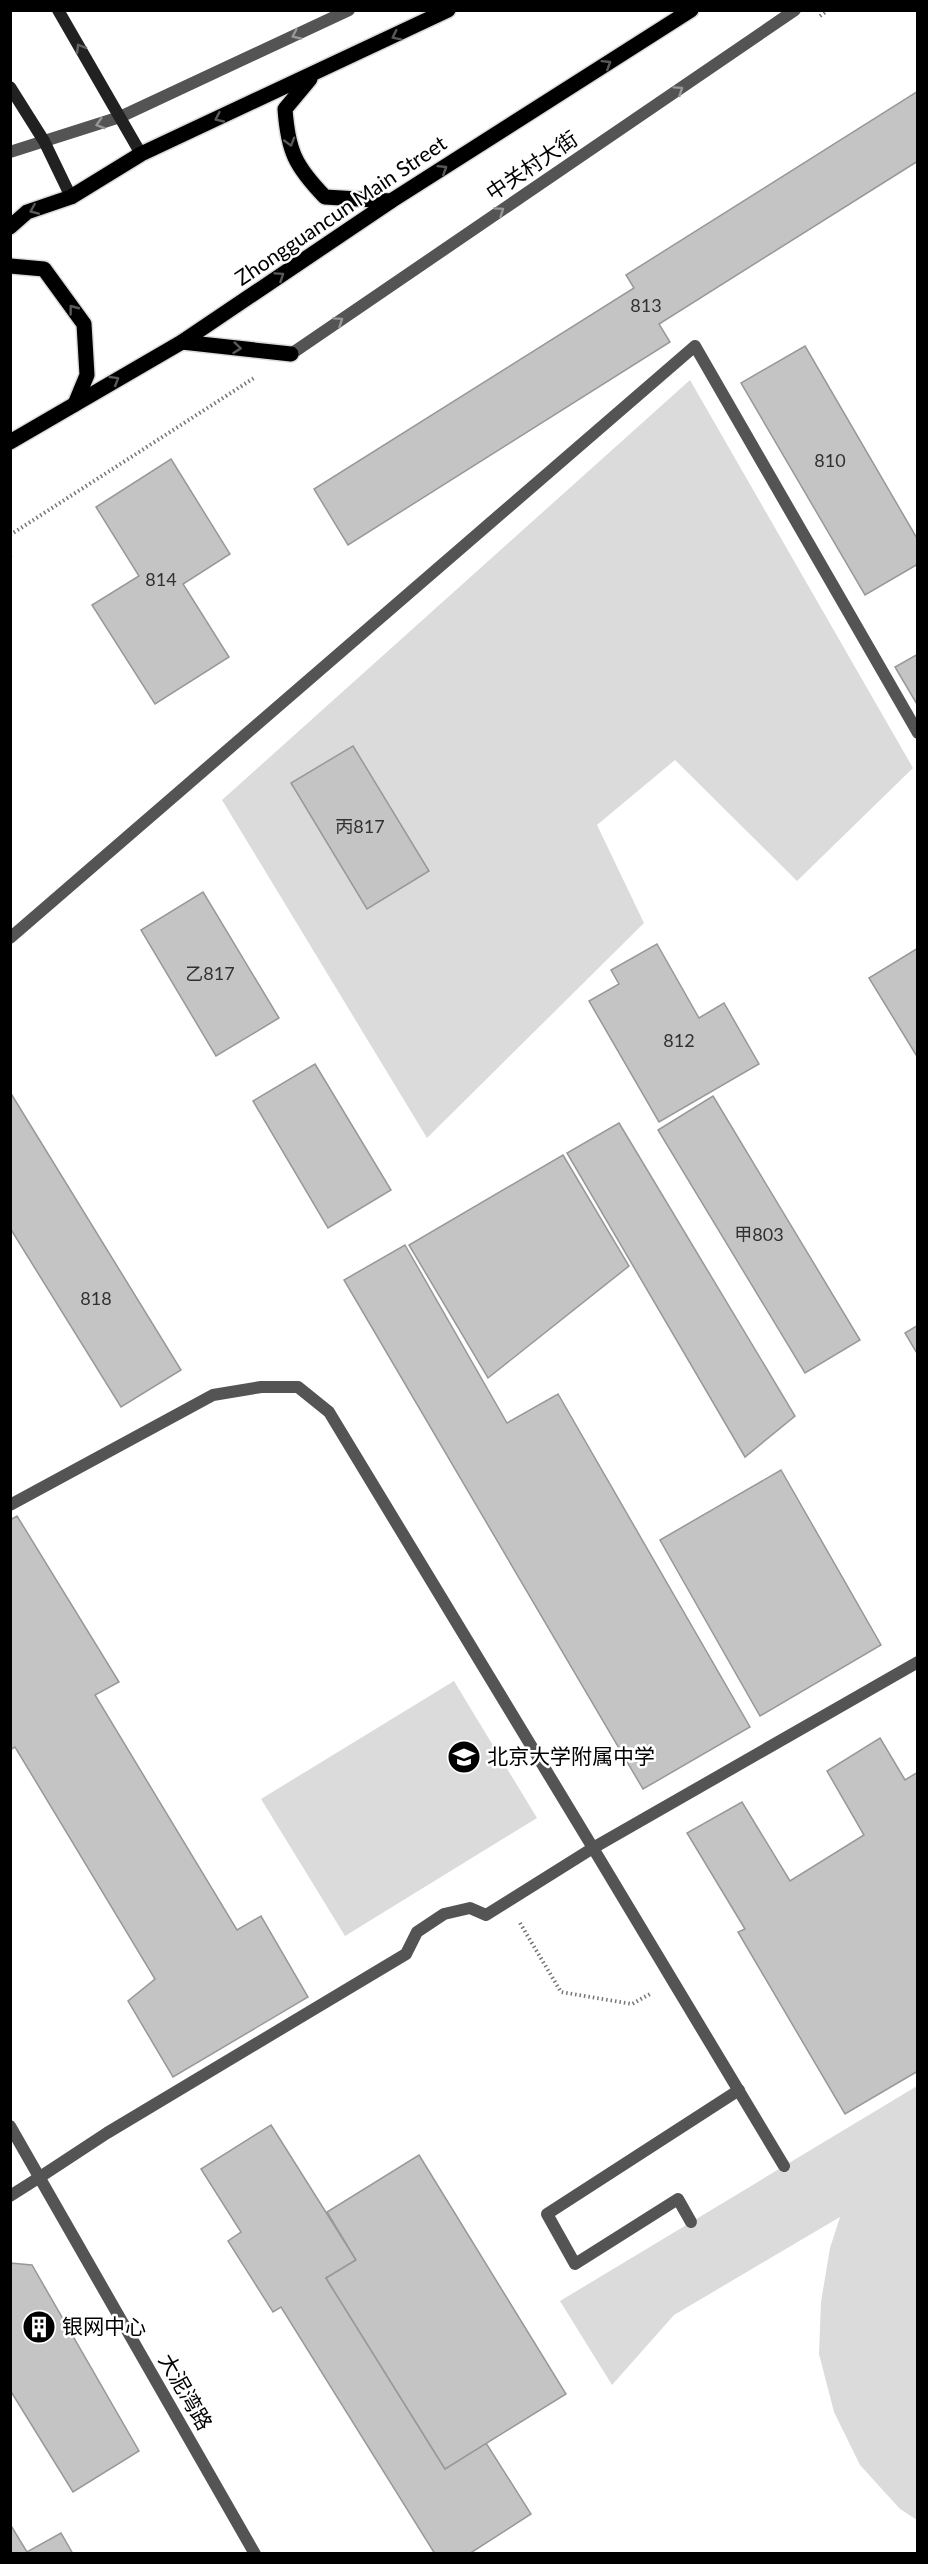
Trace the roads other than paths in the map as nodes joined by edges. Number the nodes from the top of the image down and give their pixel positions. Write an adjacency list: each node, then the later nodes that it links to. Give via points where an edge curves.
1 (58, 10): 8 (main road, one-way to 1)
2 (349, 10): 8 (street, one-way to 8)
3 (448, 10): 6 (main road, one-way to 6)
4 (691, 10): 13 (main road, Zhongguancun Main Street, one-way to 4)
5 (795, 10): 17 (street, 中关村大街, one-way to 5)
6 (314, 75): 11 (main road, one-way to 11); 13 (main road, one-way to 13, via 285,109 288,142 303,175 325,197)
7 (10, 87): 9 (main road)
8 (120, 117): 9 (street, one-way to 9); 11 (main road)
9 (44, 141): 10 (street); 12 (main road)
10 (10, 152)
11 (141, 153): 12 (main road)
12 (71, 197): 14 (main road, one-way to 14, via 27,212)
13 (391, 201): 16 (main road, Zhongguancun Main Street, one-way to 13)
14 (10, 227)
15 (10, 266): 18 (main road, one-way to 15, via 87,375 84,324 44,269)
16 (182, 342): 17 (main road, one-way to 17); 18 (main road, Zhongguancun Main Street, one-way to 16)
17 (291, 354)
18 (75, 404): 19 (main road, Zhongguancun Main Street)
19 (10, 442)
20 (918, 733): 21 (street, via 695,346)
21 (10, 938)
22 (10, 1505): 24 (street, via 213,1395 298,1387 329,1412)
23 (918, 1662): 24 (street)
24 (593, 1848): 25 (street); 28 (street, via 486,1915 470,1908 444,1914 417,1932 406,1954)
25 (739, 2090): 27 (street); 30 (street, via 547,2214 575,2264 678,2199)
26 (10, 2126): 28 (street, 大泥湾路)
27 (784, 2166)
28 (40, 2177): 29 (street); 31 (street, 大泥湾路)
29 (10, 2196)
30 (691, 2222)
31 (255, 2553)

